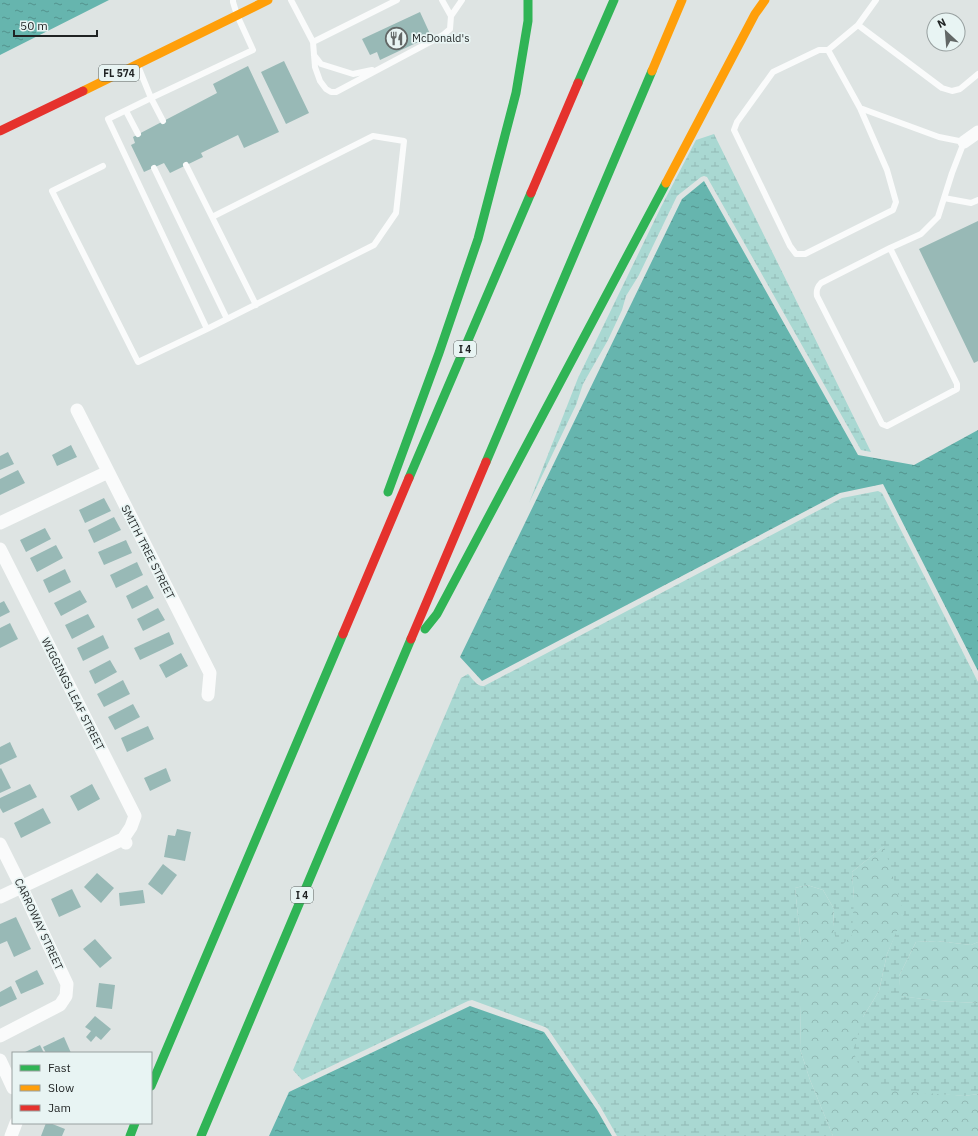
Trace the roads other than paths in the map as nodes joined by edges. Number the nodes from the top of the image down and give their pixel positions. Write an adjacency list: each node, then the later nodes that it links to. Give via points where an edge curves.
1 (268, 0): 13 (main road, FL 574)
2 (292, 0): 16 (lane)
3 (397, 0): 16 (lane)
4 (442, 0): 14 (lane)
5 (462, 0): 14 (lane)
6 (528, 0): 22 (main road, via 528,21)
7 (535, 0): 22 (main road)
8 (614, 0): 49 (main road, I 4)
9 (682, 0): 47 (main road, I 4)
10 (765, 0): 47 (main road, via 754,14 437,614)
11 (876, 0): 15 (lane)
12 (232, 1): 13 (lane)
13 (237, 16): 19 (main road, FL 574); 23 (lane, via 253,50)
14 (451, 16): 20 (lane, via 450,29 443,35)
15 (858, 25): 17 (lane); 21 (lane, via 942,88 952,91 960,89)
16 (313, 42): 18 (lane)
17 (828, 50): 24 (lane); 24 (lane, via 819,50 773,72 734,130 796,254 805,254 893,210 896,202 887,170)
18 (313, 54): 20 (lane, via 321,64 353,74); 20 (lane, via 320,82 331,92 336,92)
19 (137, 64): 23 (lane); 27 (main road, FL 574)
20 (381, 68)
21 (978, 74)
22 (516, 93): 43 (main road, via 478,239)
23 (151, 98): 25 (lane); 26 (lane)
24 (860, 108): 30 (lane, via 939,137)
25 (126, 111): 29 (lane); 40 (lane, via 108,120)
26 (163, 121)
27 (0, 131)
28 (978, 132): 30 (street)
29 (138, 134)
30 (964, 142): 34 (lane)
31 (186, 165): 36 (lane)
32 (103, 166): 40 (lane, via 52,191 138,362)
33 (154, 168): 39 (lane)
34 (944, 198): 35 (lane, via 971,203); 37 (lane, via 938,217 922,234)
35 (978, 200)
36 (212, 217): 38 (lane); 38 (lane, via 373,136 404,141 396,213 374,245)
37 (890, 248): 37 (lane, via 957,384 957,389 887,426 882,424 816,291 821,283)
38 (256, 304): 39 (lane)
39 (227, 319): 40 (lane)
40 (207, 329)
41 (77, 410): 42 (street, SMITH TREE STREET)
42 (108, 472): 44 (street); 48 (street, SMITH TREE STREET, via 210,673)
43 (385, 501)
44 (0, 523)
45 (0, 549): 51 (street, WIGGINGS LEAF STREET, via 135,816 124,841)
46 (364, 562): 49 (main road)
47 (404, 655): 61 (main road, I 4)
48 (208, 695)
49 (316, 697): 55 (main road, I 4)
50 (0, 844): 51 (street, CARROWAY STREET)
51 (21, 886): 52 (street); 53 (street, CARROWAY STREET, via 67,984 66,996 60,1005)
52 (0, 897)
53 (0, 1036)
54 (0, 1060): 56 (street)
55 (152, 1084)
56 (12, 1086)
57 (16, 1124): 59 (street)
58 (135, 1124): 60 (main road)
59 (11, 1136)
60 (130, 1136)
61 (201, 1136)

